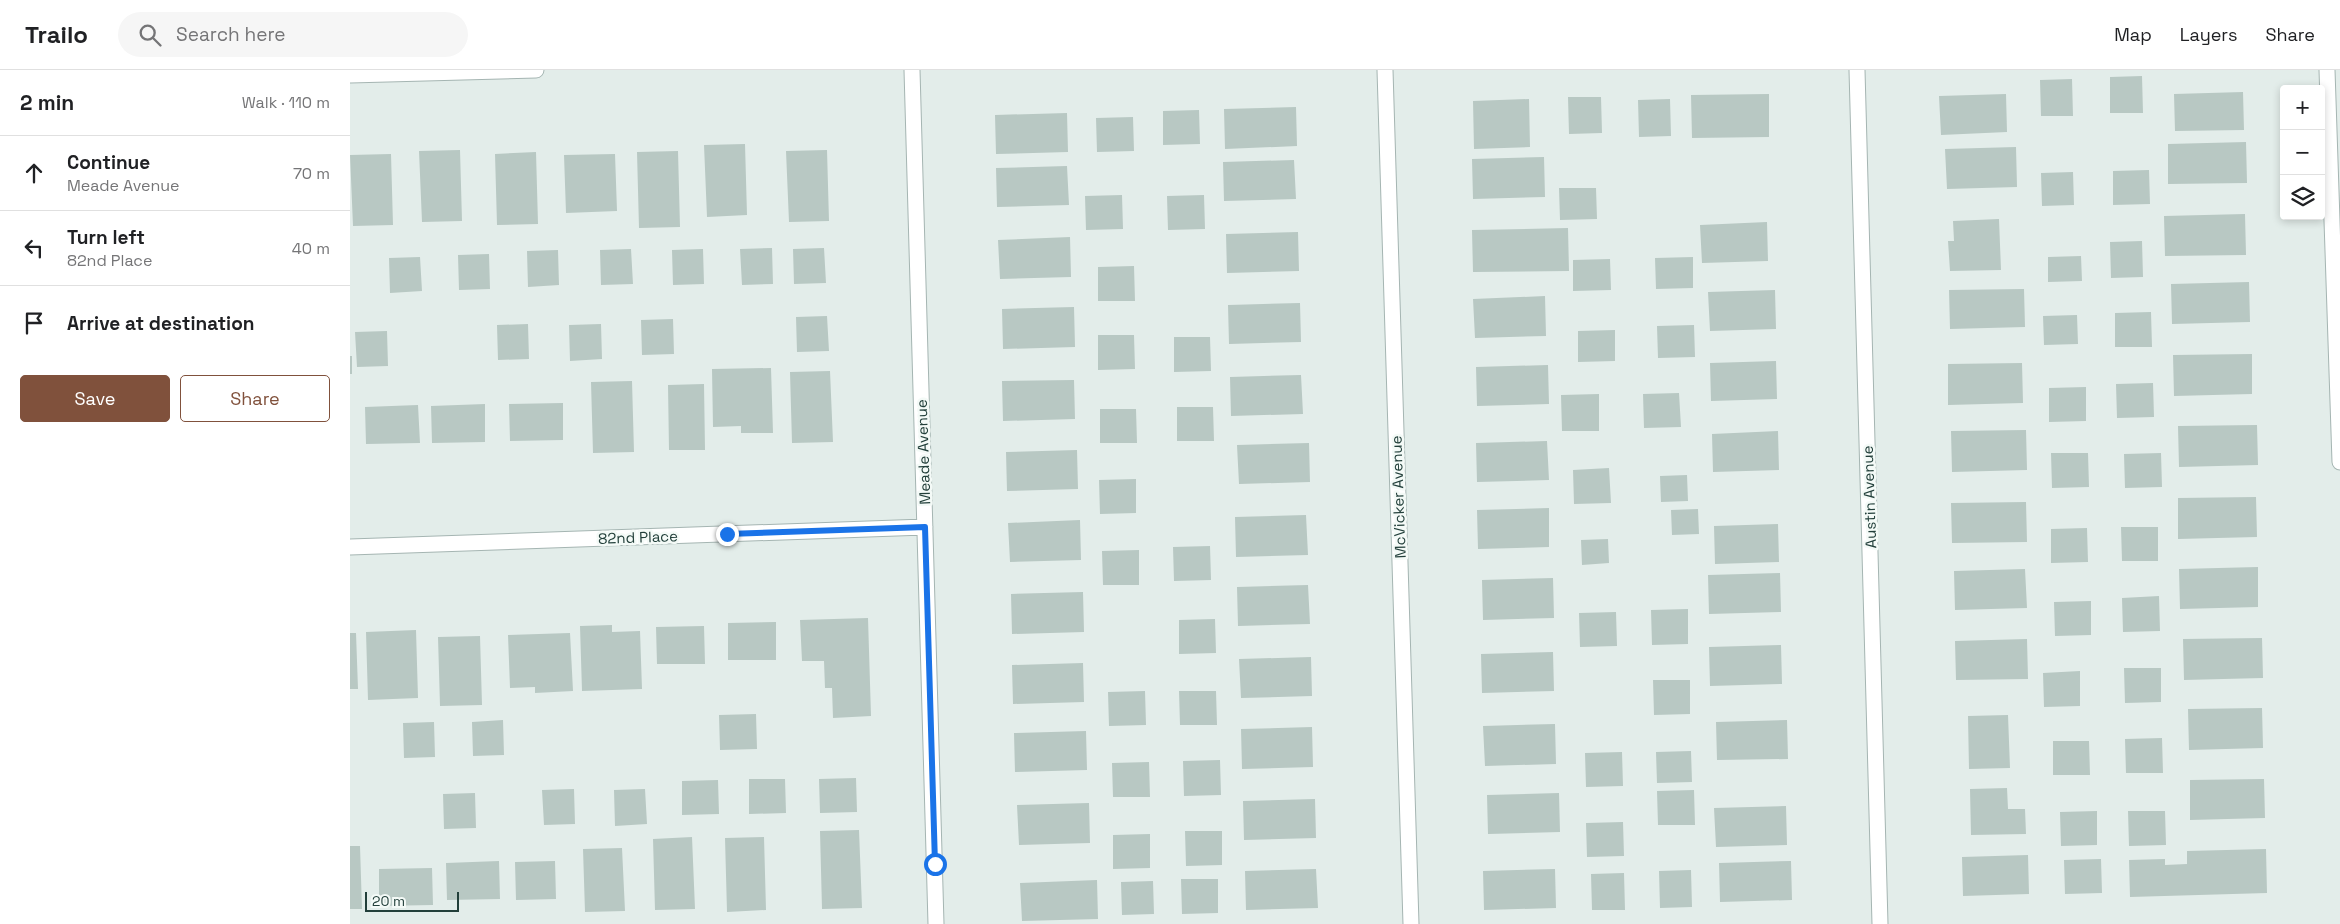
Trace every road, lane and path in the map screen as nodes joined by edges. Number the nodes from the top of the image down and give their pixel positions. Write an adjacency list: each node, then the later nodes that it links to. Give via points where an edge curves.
1 (536, 70): 6 (street)
2 (912, 70): 8 (street, Meade Avenue)
3 (1385, 70): 11 (street, McVicker Avenue)
4 (1858, 70): 12 (street, Austin Avenue)
5 (2327, 70): 7 (street)
6 (350, 75)
7 (2340, 462)
8 (925, 527): 9 (street, 82nd Place); 10 (street, Meade Avenue)
9 (350, 547)
10 (936, 924)
11 (1411, 924)
12 (1880, 924)

